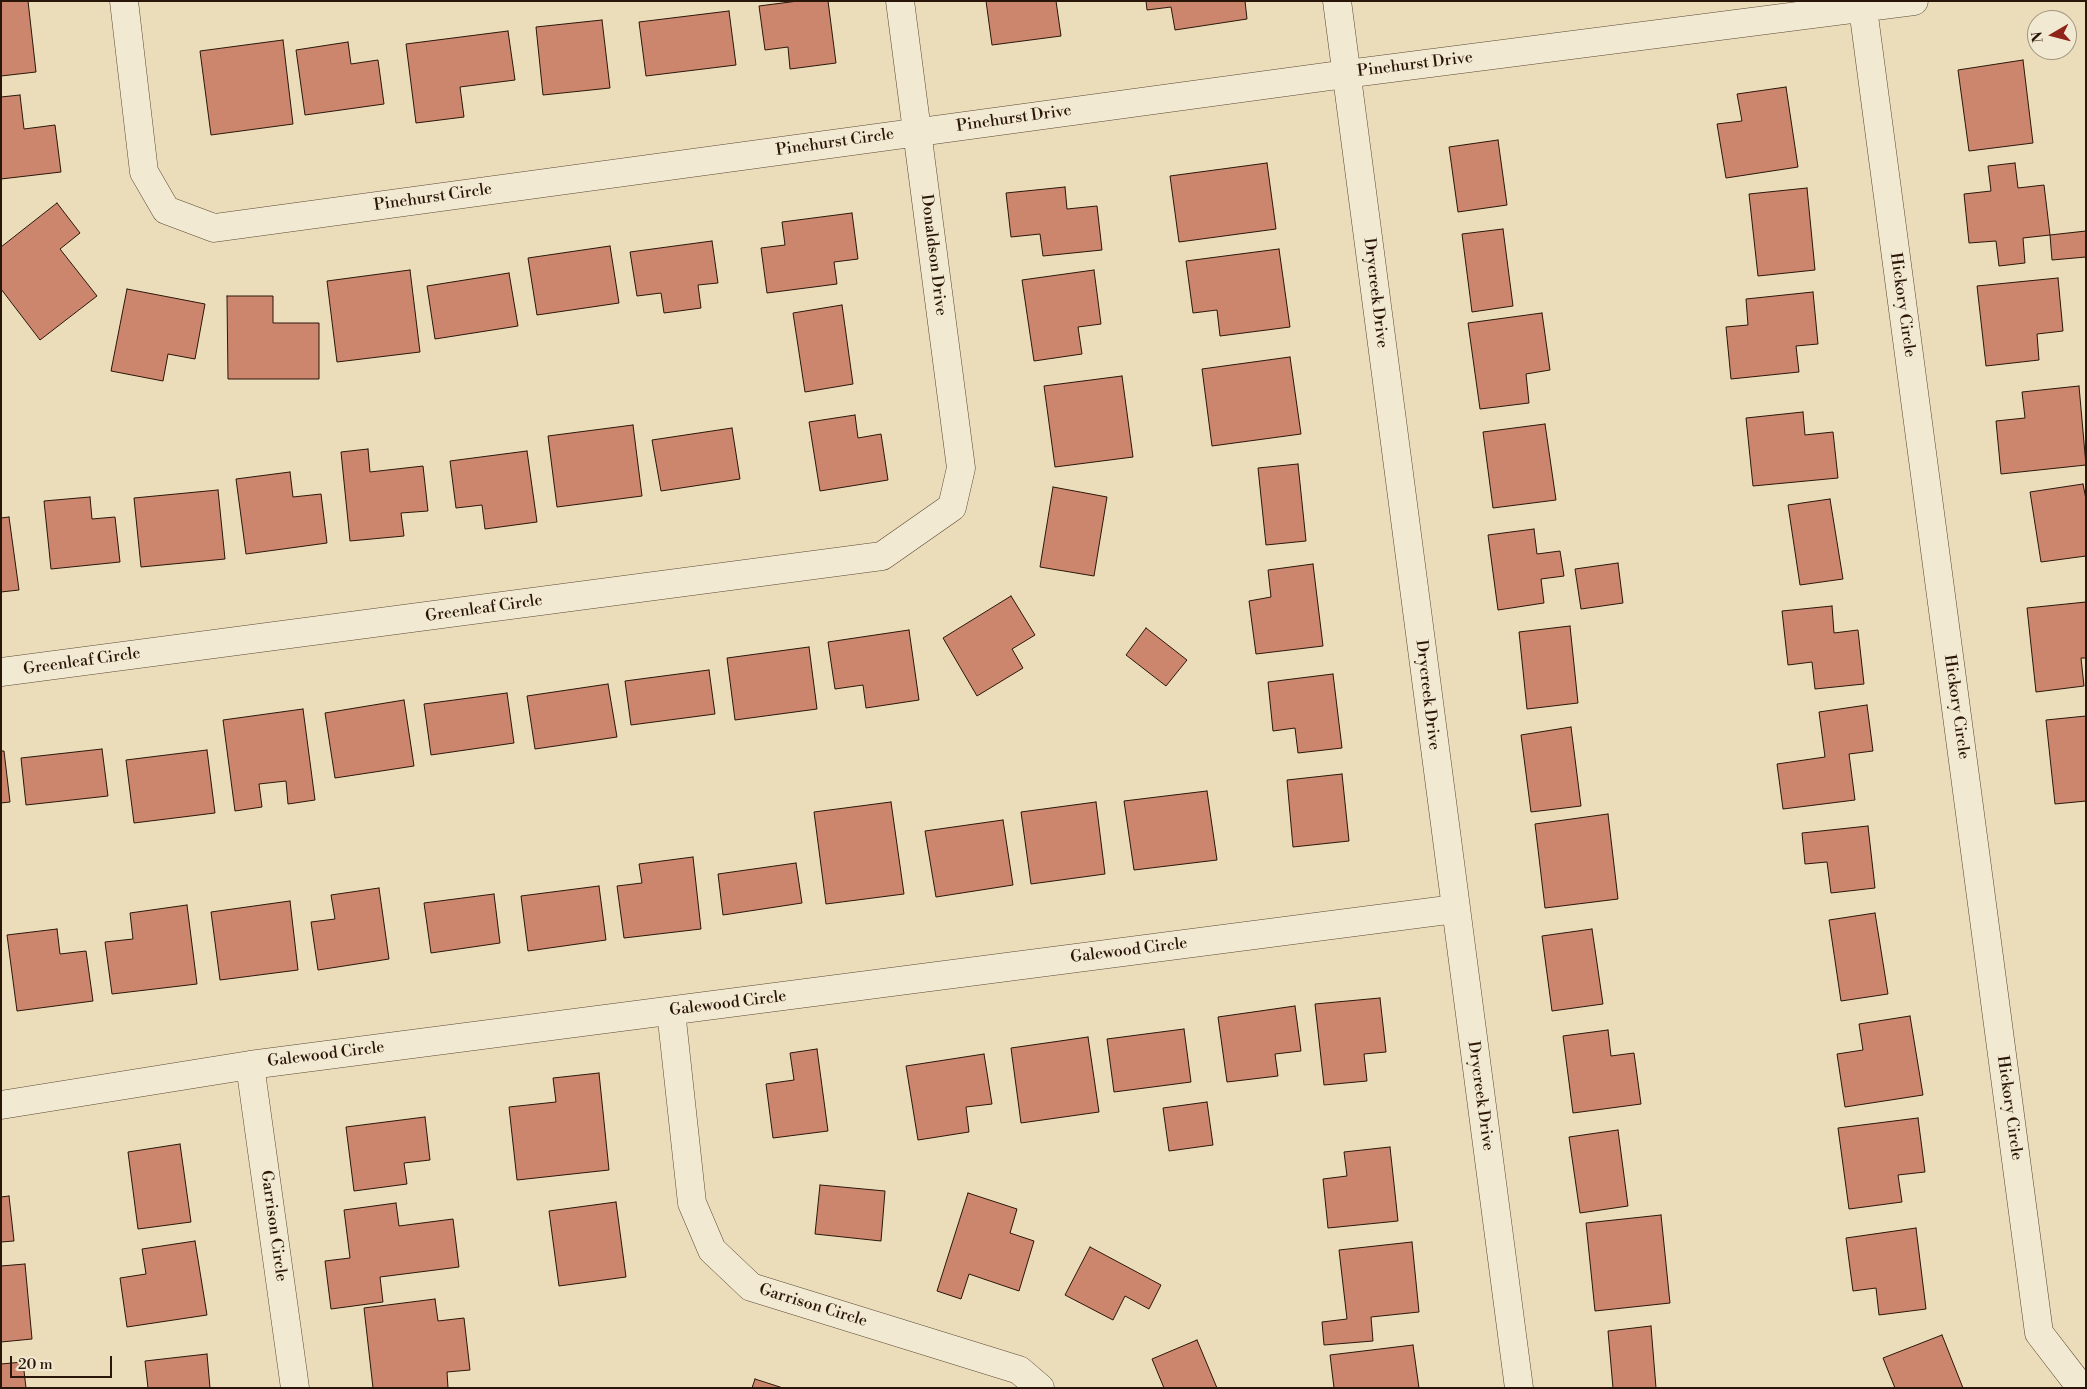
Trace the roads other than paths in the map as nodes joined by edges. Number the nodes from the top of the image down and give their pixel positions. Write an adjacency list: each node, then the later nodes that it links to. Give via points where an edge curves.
1 (124, 1): 7 (street, Pinehurst Circle, via 144,172 166,210 214,228)
2 (900, 1): 7 (street, Donaldson Drive)
3 (1337, 1): 6 (street, Drycreek Drive)
4 (1914, 1): 5 (street, Pinehurst Drive)
5 (1862, 4): 6 (street, Pinehurst Drive); 14 (street, Hickory Circle, via 2039,1333 2079,1385)
6 (1346, 74): 7 (street, Pinehurst Drive); 10 (street, Drycreek Drive)
7 (917, 132): 8 (street, Donaldson Drive, via 961,468)
8 (952, 507): 9 (street, Greenleaf Circle, via 882,556)
9 (1, 672)
10 (1455, 909): 11 (street, Galewood Circle); 17 (street, Drycreek Drive)
11 (671, 1011): 12 (street, Galewood Circle); 16 (street, Garrison Circle, via 692,1203 712,1250 751,1287 1019,1370)
12 (250, 1065): 13 (street, Galewood Circle); 15 (street, Garrison Circle)
13 (1, 1105)
14 (2086, 1387)
15 (295, 1388)
16 (1040, 1388)
17 (1518, 1388)

